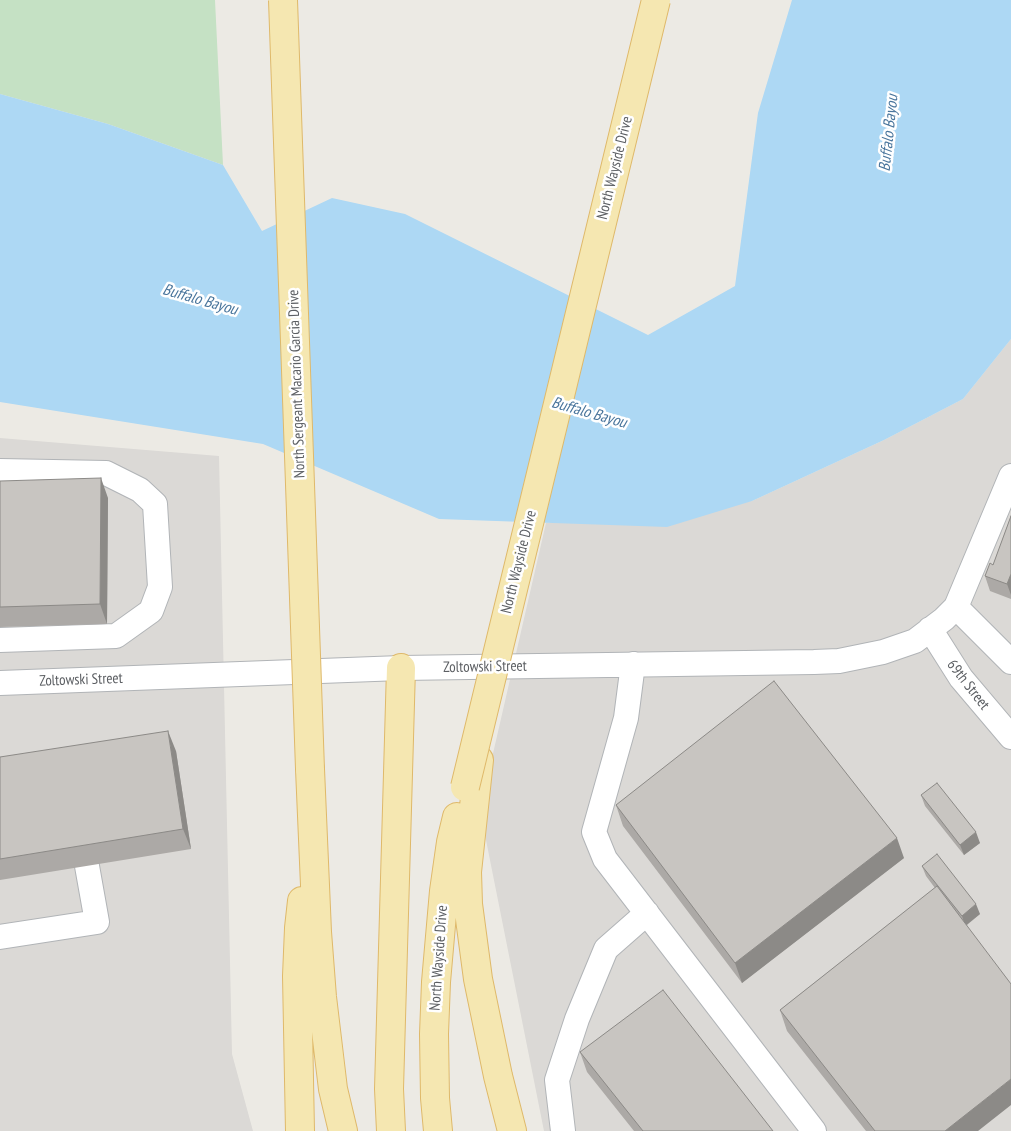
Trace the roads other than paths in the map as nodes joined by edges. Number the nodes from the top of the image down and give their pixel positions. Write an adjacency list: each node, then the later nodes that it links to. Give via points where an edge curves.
1 (283, 0): 14 (main road, North Sergeant Macario Garcia Drive, bridge)
2 (656, 0): 13 (main road, North Wayside Drive, bridge, via 489,689)
3 (0, 471): 7 (street, via 106,473 140,490 155,504 160,587 151,611 116,636)
4 (1011, 476): 5 (street)
5 (956, 607): 6 (street, Zoltowski Street); 8 (street)
6 (930, 630): 9 (street, Zoltowski Street, via 902,646 839,661); 12 (street, 69th Street, via 961,678)
7 (0, 640)
8 (1011, 662)
9 (633, 664): 10 (street, Zoltowski Street); 16 (street, via 626,718 594,832 605,859)
10 (401, 668): 11 (street, Zoltowski Street); 20 (main road, via 389,1089)
11 (0, 683)
12 (1011, 737)
13 (470, 791): 21 (main road, North Wayside Drive, via 451,842 439,929 434,1034); 22 (main road, via 468,904 478,979)
14 (312, 818): 18 (main road, via 298,938); 19 (main road, via 322,997 333,1089)
15 (87, 866): 17 (street, via 97,922)
16 (647, 913): 23 (street, via 606,949 578,1020 558,1080); 24 (street)
17 (0, 937)
18 (300, 1131)
19 (343, 1131)
20 (391, 1131)
21 (438, 1131)
22 (512, 1131)
23 (563, 1131)
24 (814, 1131)

